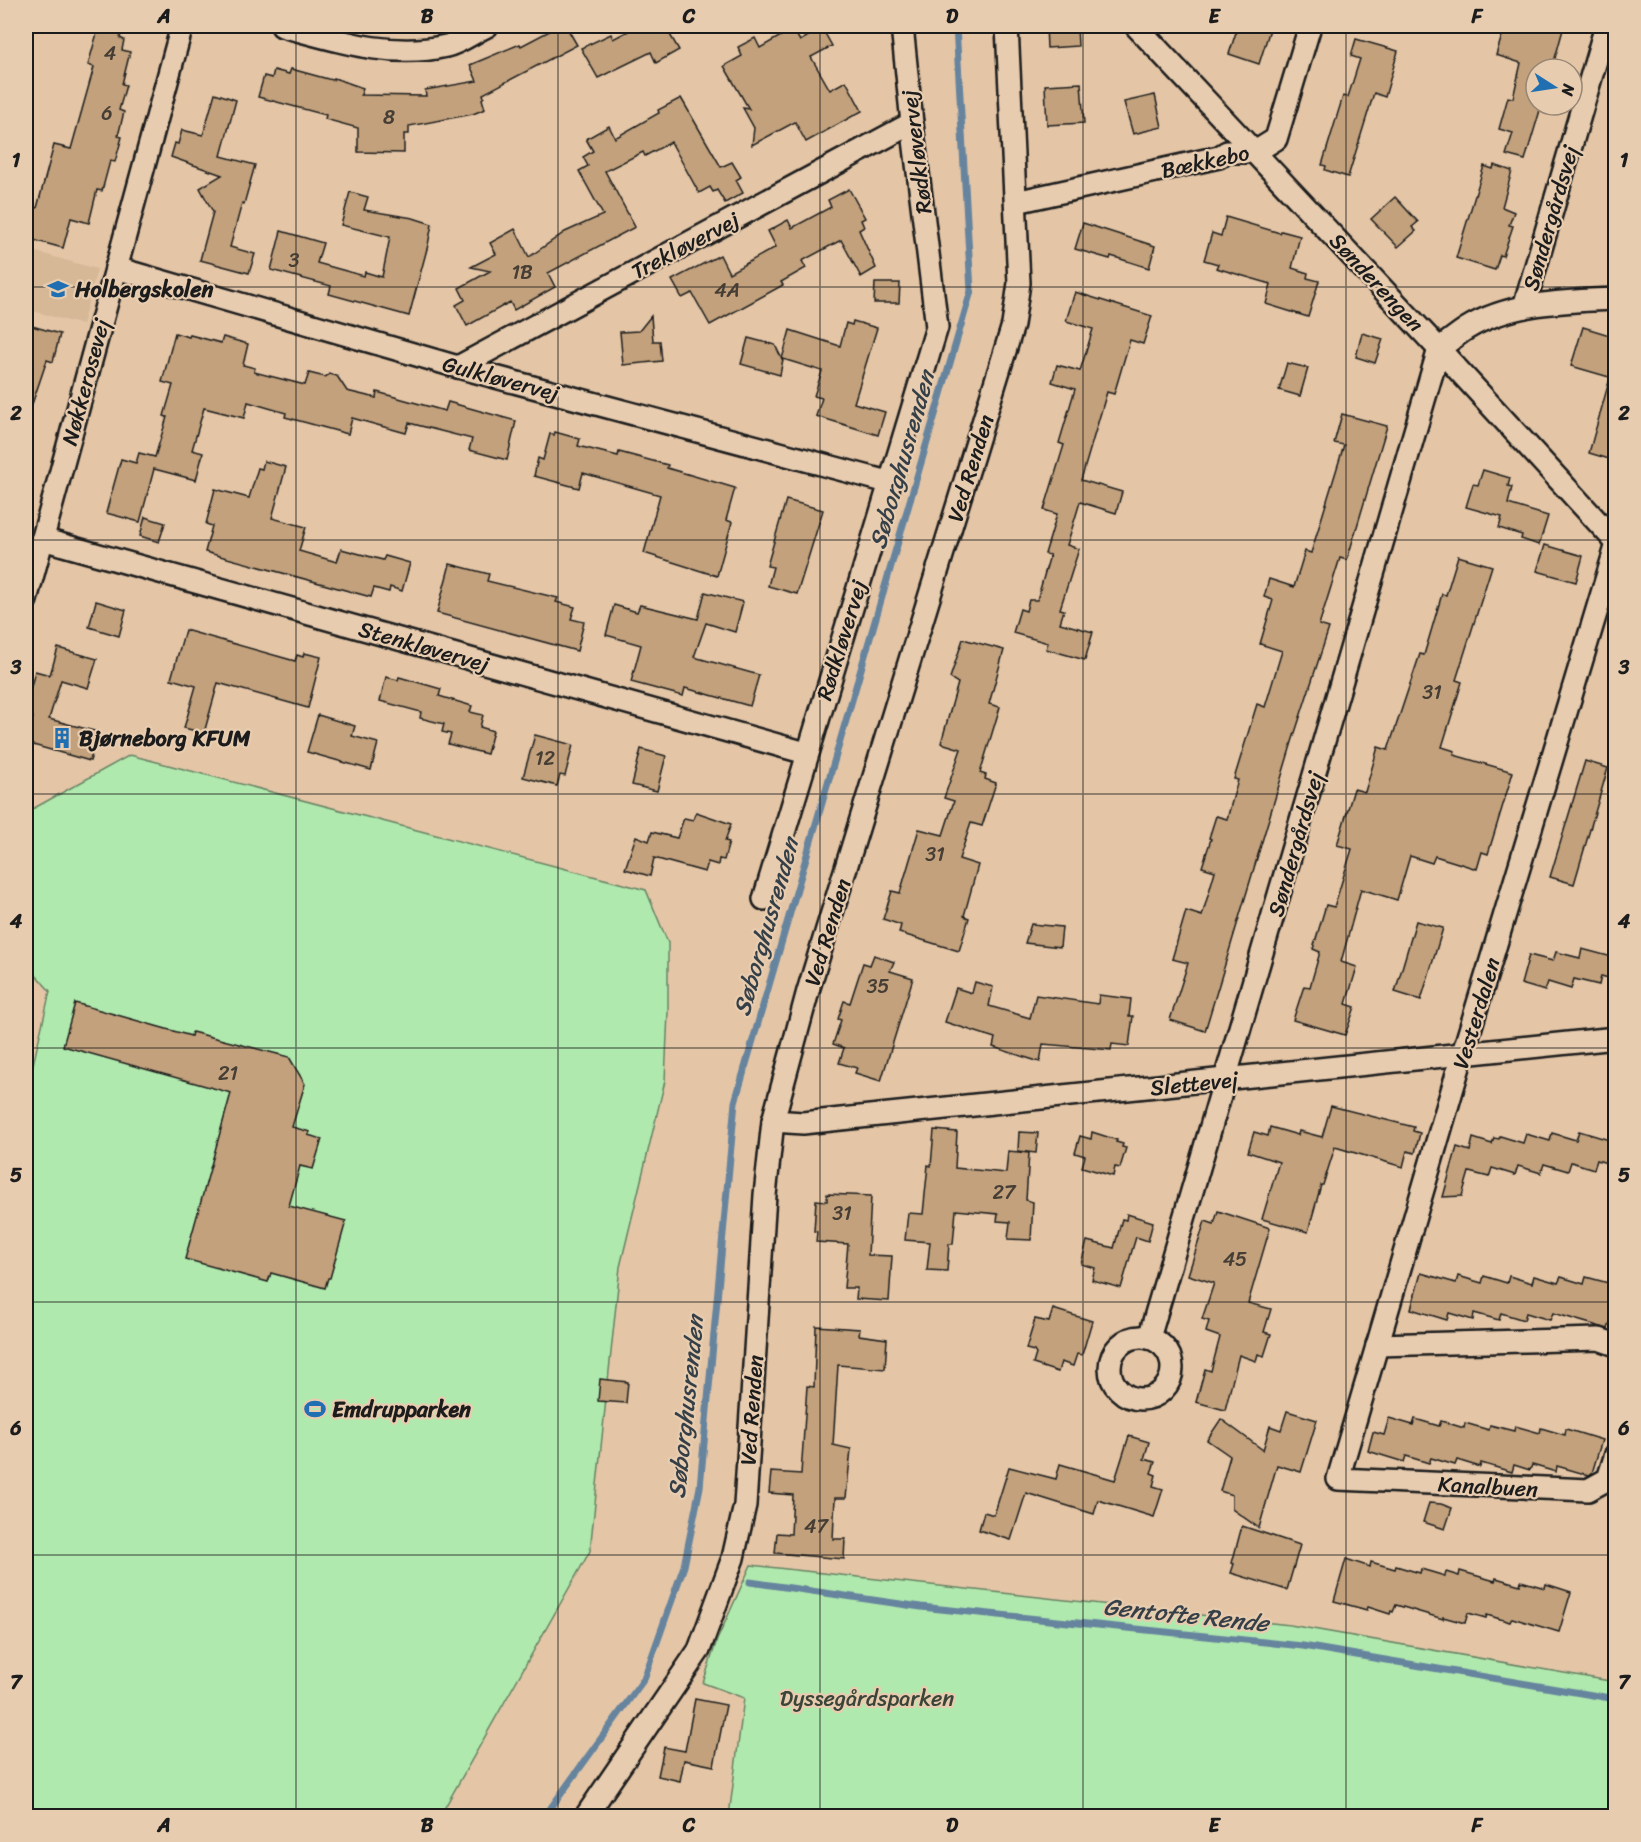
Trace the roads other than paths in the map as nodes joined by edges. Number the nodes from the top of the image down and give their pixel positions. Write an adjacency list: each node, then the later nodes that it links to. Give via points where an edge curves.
1 (182, 26): 12 (street, Nøkkerosevej)
2 (282, 26): 3 (street, via 360,47 416,51 448,46)
3 (487, 26)
4 (902, 26): 9 (street, Rødkløvervej)
5 (1007, 26): 11 (street, Ved Renden)
6 (1136, 26): 10 (street, Sønderengen)
7 (1310, 26): 10 (street, Bækkebo, via 1276,139)
8 (1606, 26): 14 (street, Søndergårdsvej)
9 (912, 123): 16 (street, Trekløvervej); 17 (street, Rødkløvervej, via 937,327)
10 (1255, 153): 11 (street, Bækkebo, via 1227,152 1220,157); 15 (street, Sønderengen)
11 (1016, 201): 27 (street, Ved Renden, via 1019,283 1013,325 808,991)
12 (116, 268): 16 (street, Gulkløvervej); 18 (street, Nøkkerosevej)
13 (1616, 299): 14 (street)
14 (1524, 307): 15 (street, via 1467,328)
15 (1439, 349): 19 (street, Sønderengen); 26 (street, Søndergårdsvej)
16 (458, 367): 17 (street, Gulkløvervej)
17 (888, 482): 22 (street, Rødkløvervej)
18 (42, 539): 21 (street, Nøkkerosevej); 22 (street, Stenkløvervej)
19 (1616, 542)
20 (1616, 547): 25 (street, Vesterdalen)
21 (26, 600)
22 (806, 753): 23 (street, Rødkløvervej)
23 (764, 899)
24 (1616, 1038): 25 (street, Slettevej)
25 (1463, 1053): 26 (street, Slettevej); 30 (street, Vesterdalen)
26 (1226, 1080): 27 (street, Slettevej, via 803,1123); 28 (street, Søndergårdsvej)
27 (773, 1121): 33 (street, Ved Renden, via 745,1505 733,1558 699,1650)
28 (1149, 1338)
29 (1616, 1345): 30 (street, via 1599,1339)
30 (1377, 1346): 32 (street, Vesterdalen)
31 (1616, 1454): 32 (street, Kanalbuen, via 1608,1479 1588,1490)
32 (1338, 1479)
33 (586, 1816)

